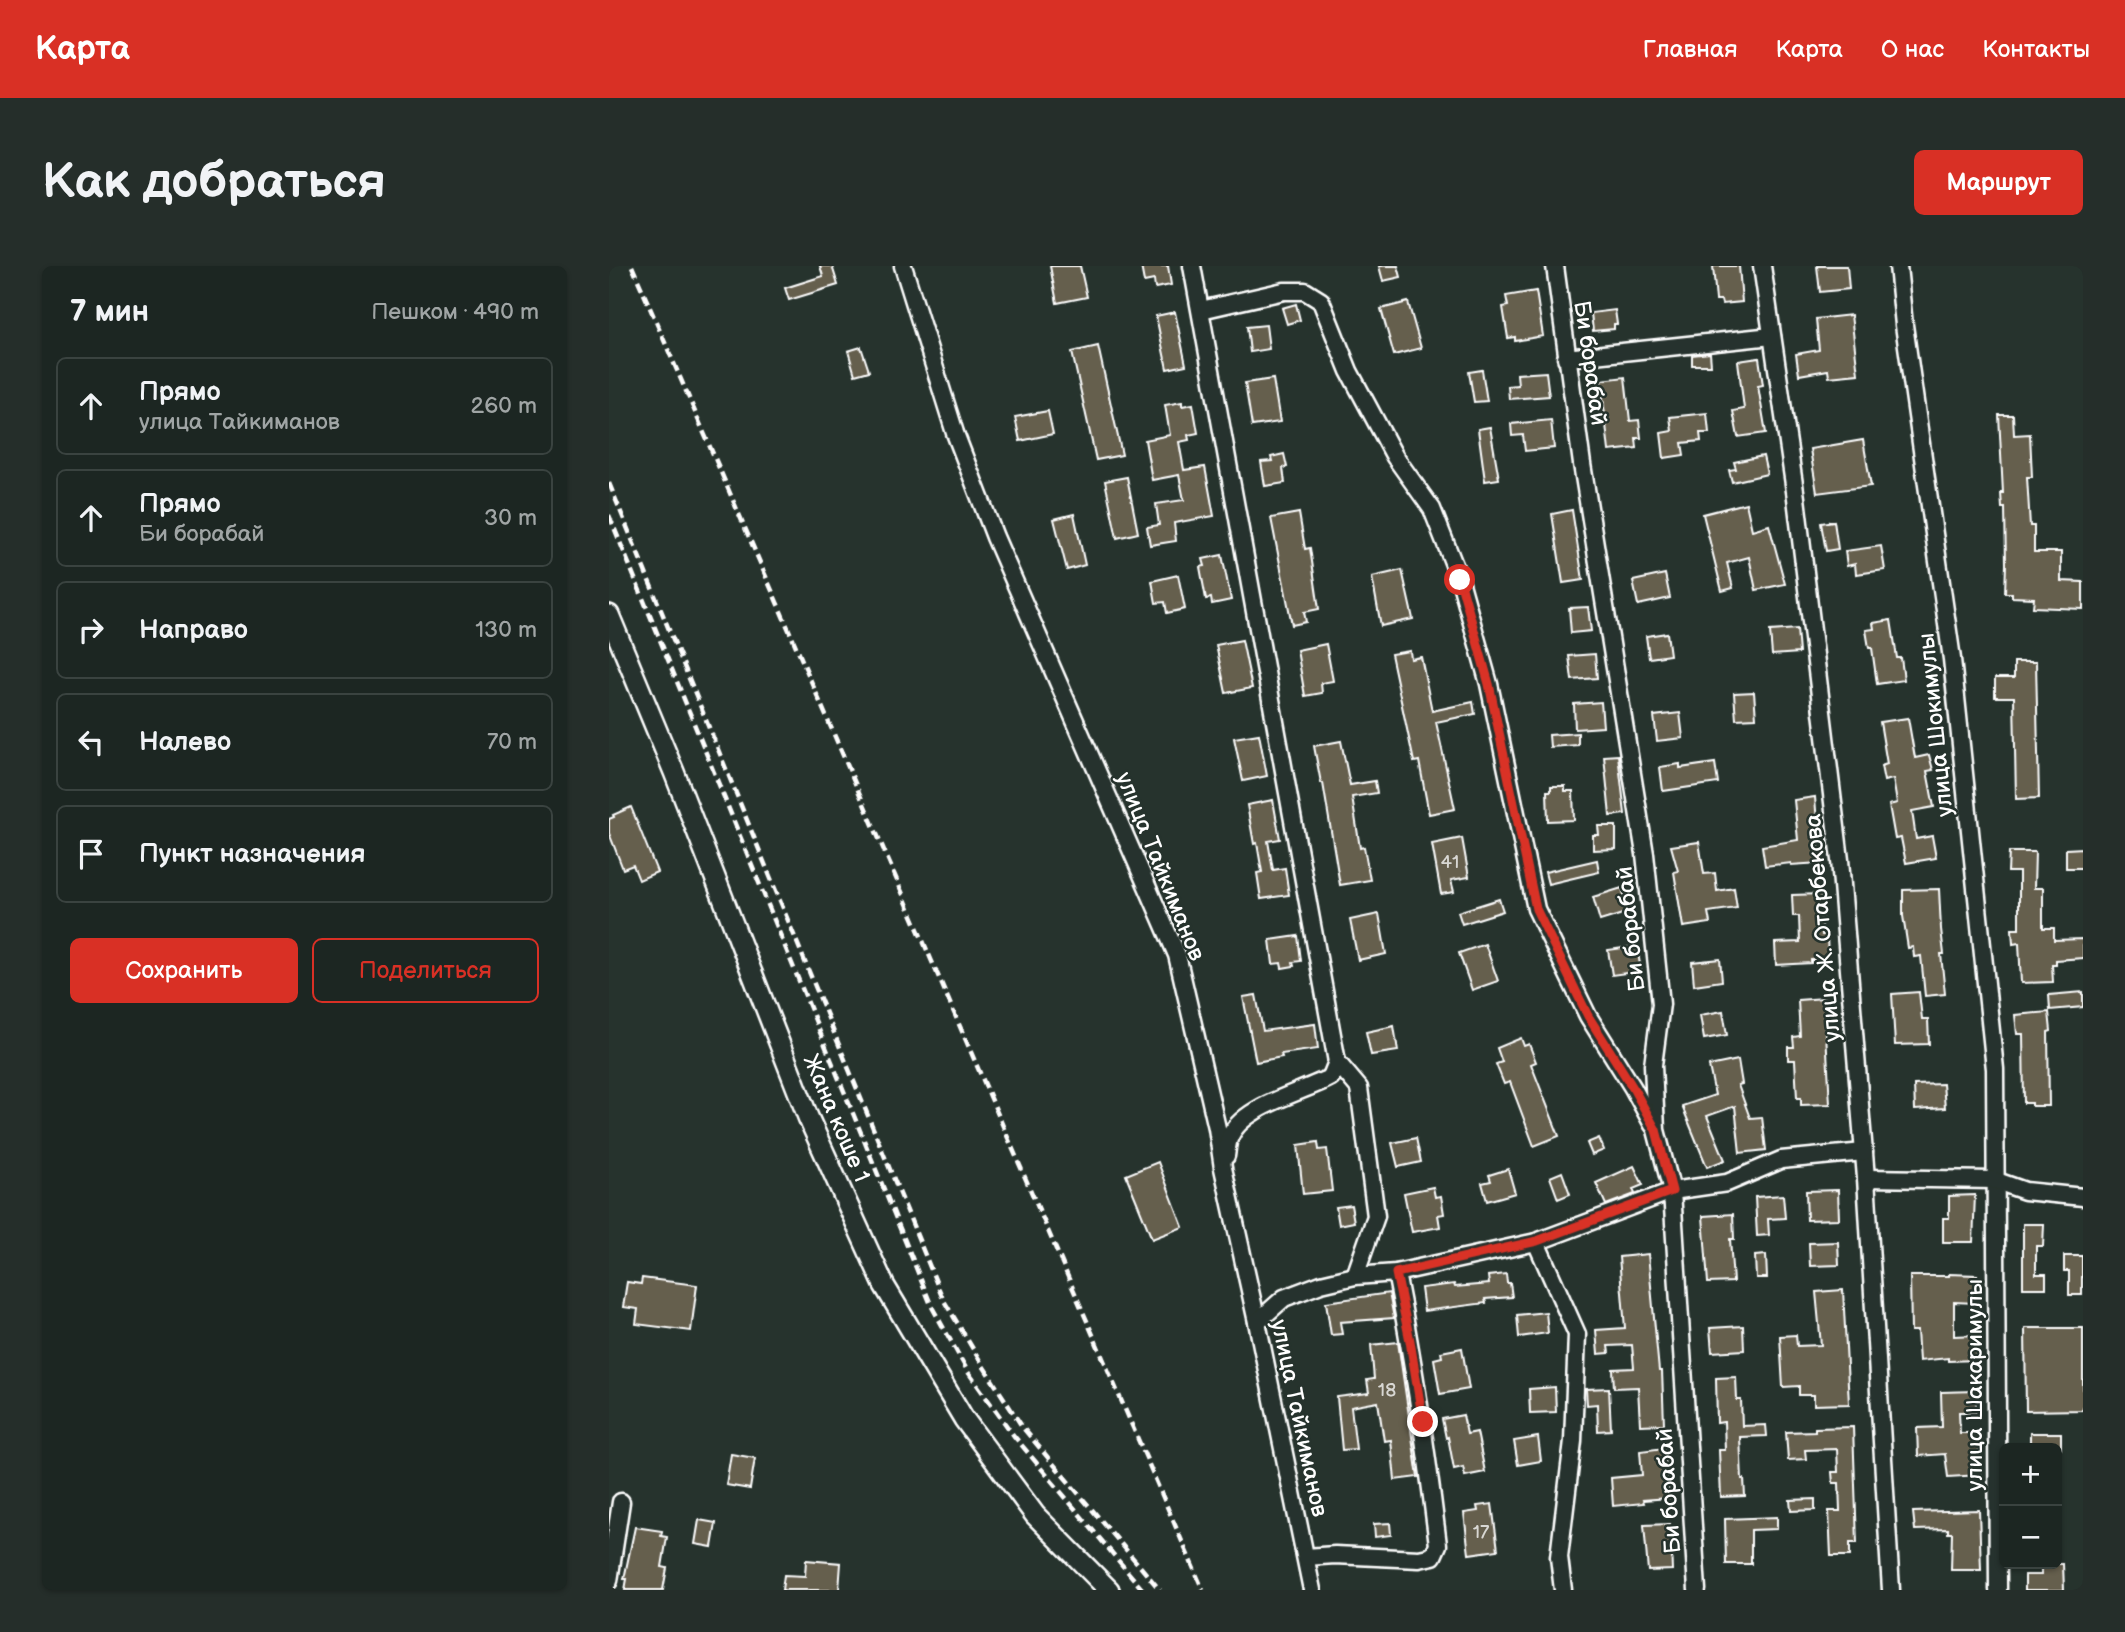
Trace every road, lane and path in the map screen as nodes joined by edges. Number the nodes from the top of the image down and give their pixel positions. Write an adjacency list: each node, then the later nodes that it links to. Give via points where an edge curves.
1 (903, 266): 13 (street, улица Тайкиманов, via 955,433 995,537 1177,954)
2 (1192, 266): 6 (street)
3 (1555, 266): 8 (street, Би борабай)
4 (1762, 266): 7 (street, улица Ж. Отарбекова)
5 (1898, 266): 15 (street, улица Шокимулы, via 1952,659 1995,1069)
6 (1201, 310): 10 (street); 11 (street, via 1284,291 1305,291 1321,302 1349,371 1395,457 1432,509 1460,580 1489,684 1536,909 1588,1016)
7 (1772, 336): 8 (street); 12 (street, улица Ж. Отарбекова, via 1840,860)
8 (1566, 358): 11 (street, Би борабай, via 1645,853 1661,1004 1653,1065)
9 (609, 615): 25 (street, Жана коше 1, via 808,1117 884,1285 964,1419 1035,1515)
10 (1337, 1062): 13 (street, via 1331,1077 1251,1112 1230,1136); 20 (street, via 1359,1088 1376,1216)
11 (1656, 1130): 16 (street, Би борабай)
12 (1864, 1152): 14 (street, улица Ж. Отарбекова); 16 (street, via 1781,1160 1727,1183)
13 (1223, 1168): 21 (street, улица Тайкиманов)
14 (1866, 1178): 15 (street); 29 (street, улица Ж. Отарбекова)
15 (1994, 1180): 17 (street, via 2025,1191); 30 (street, улица Шакаримулы)
16 (1672, 1191): 18 (street); 28 (street, Би борабай)
17 (2083, 1197)
18 (1537, 1241): 19 (street); 27 (street, via 1577,1334 1573,1441 1559,1557)
19 (1396, 1273): 20 (street); 23 (street, via 1438,1545 1433,1556 1419,1559)
20 (1355, 1276): 21 (street, via 1284,1298)
21 (1257, 1322): 23 (street, улица Тайкиманов)
22 (621, 1502): 24 (street)
23 (1306, 1557): 26 (street, улица Тайкиманов)
24 (609, 1581)
25 (1109, 1590)
26 (1312, 1590)
27 (1563, 1590)
28 (1697, 1590)
29 (1891, 1590)
30 (1998, 1590)

